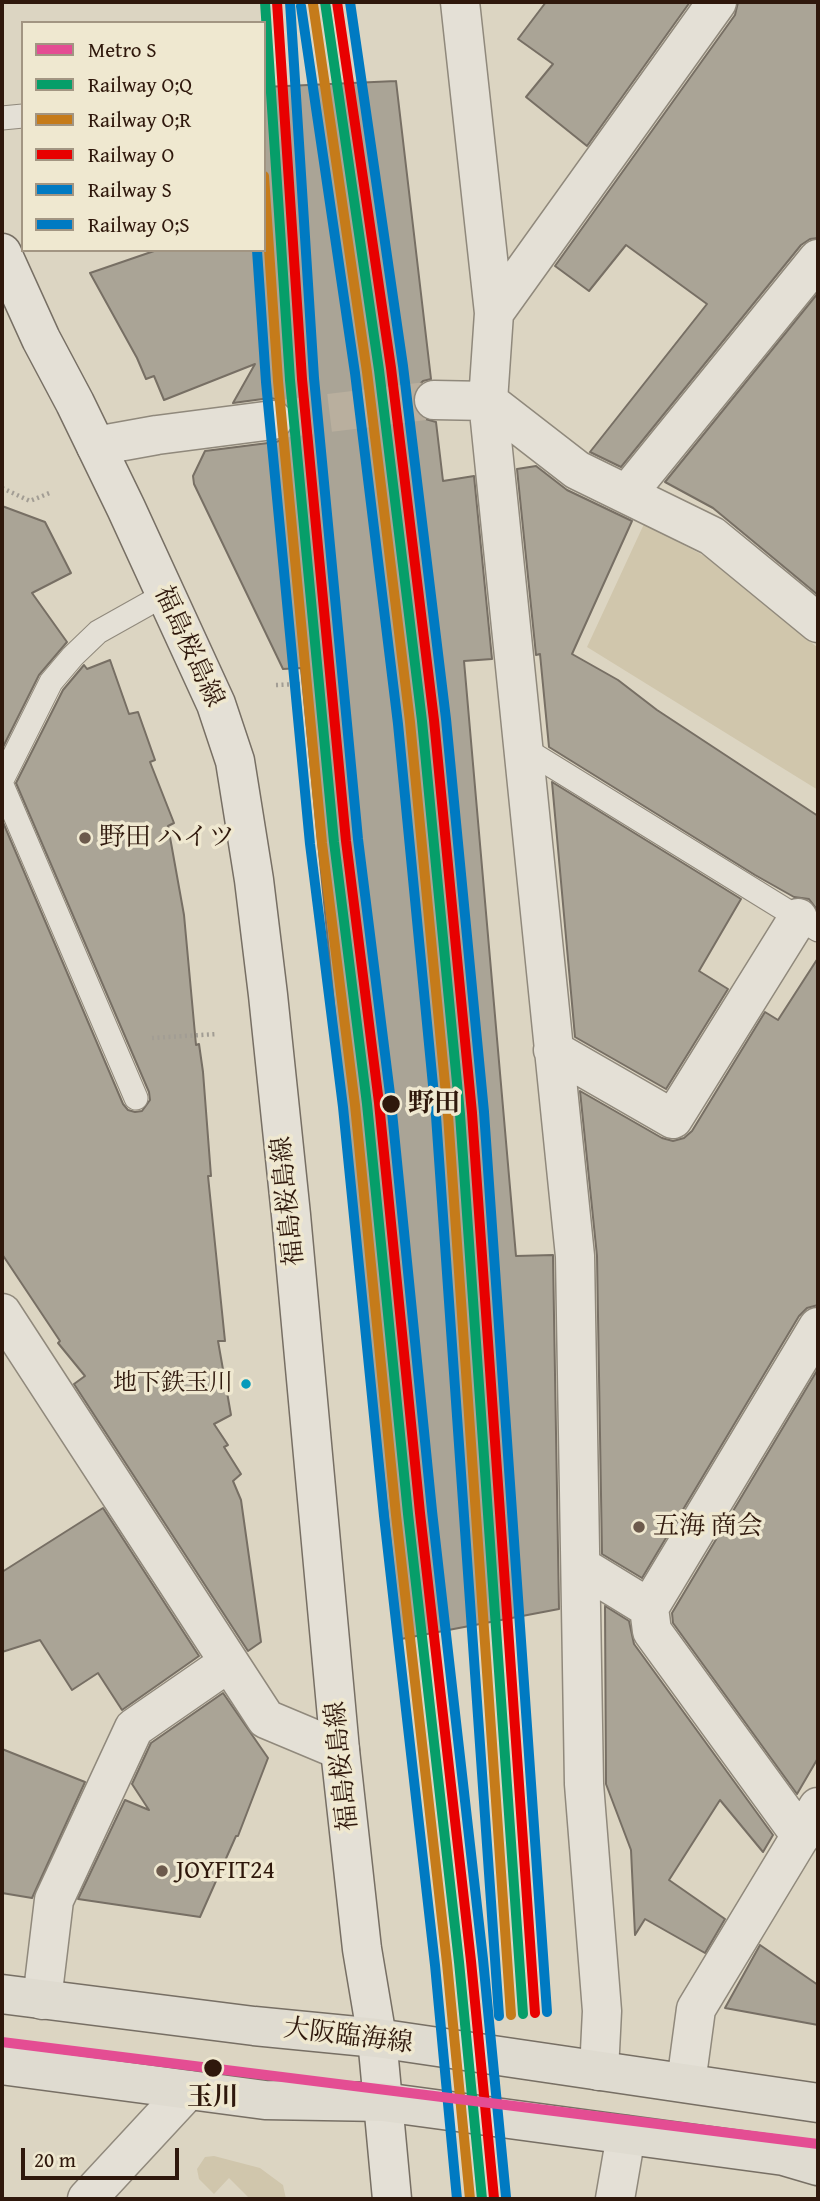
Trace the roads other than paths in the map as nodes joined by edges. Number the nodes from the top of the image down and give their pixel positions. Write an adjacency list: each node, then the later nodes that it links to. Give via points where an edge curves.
1 (460, 2): 7 (street)
2 (717, 2): 7 (street)
3 (21, 116): 4 (lane)
4 (2, 118)
5 (2, 253): 11 (street, 福島桜島線)
6 (818, 259): 12 (street)
7 (494, 313): 9 (street)
8 (434, 400): 9 (street)
9 (488, 401): 12 (street, via 577,470); 15 (street)
10 (274, 420): 11 (street)
11 (96, 446): 13 (street, 福島桜島線)
12 (627, 494): 14 (street, via 712,536)
13 (164, 595): 16 (lane, via 98,632 73,656 51,682); 25 (street, 福島桜島線, via 216,704 235,761 244,811 291,1215)
14 (816, 616)
15 (523, 748): 17 (lane); 18 (street)
16 (2, 783): 19 (lane)
17 (808, 924): 18 (street, via 673,1119)
18 (553, 1050): 22 (street, via 575,1256)
19 (136, 1098)
20 (2, 1313): 24 (street)
21 (818, 1326): 23 (street)
22 (582, 1567): 23 (street); 31 (street, via 584,1784 602,2011)
23 (649, 1608): 26 (street, via 652,1631)
24 (228, 1663): 25 (street, via 266,1719); 28 (street, via 134,1728 54,1900)
25 (340, 1750): 29 (street, 福島桜島線, via 362,1949)
26 (810, 1822): 32 (street, via 696,2009)
27 (2, 1994): 28 (main road, 大阪臨海線)
28 (41, 2000): 29 (main road, 大阪臨海線)
29 (377, 2038): 31 (main road, 大阪臨海線); 34 (street, 福島桜島線)
30 (2, 2065): 33 (main road)
31 (599, 2071): 32 (main road, 大阪臨海線)
32 (686, 2083): 35 (main road, 大阪臨海線)
33 (188, 2090): 34 (main road, via 265,2100); 38 (street)
34 (383, 2102): 36 (main road); 39 (street, 福島桜島線)
35 (818, 2103)
36 (626, 2135): 37 (main road, via 784,2156); 40 (street)
37 (818, 2166)
38 (87, 2199)
39 (392, 2199)
40 (615, 2199)

